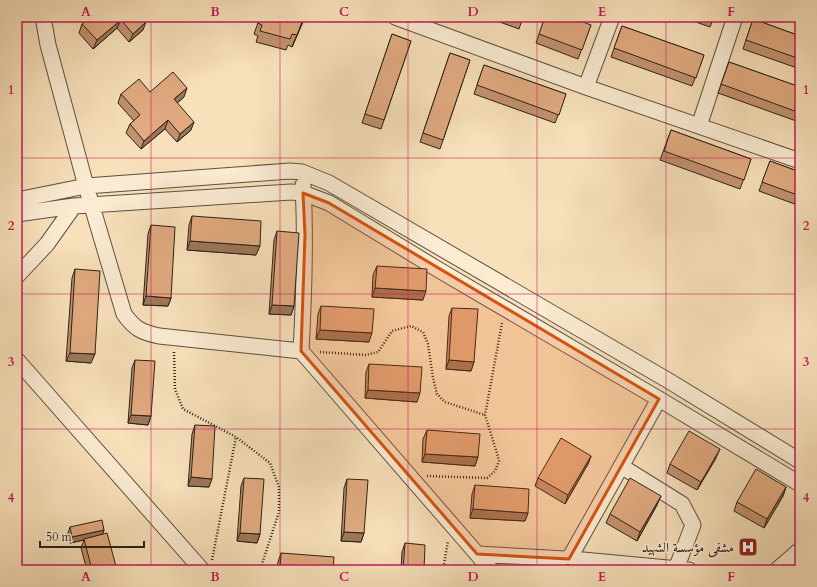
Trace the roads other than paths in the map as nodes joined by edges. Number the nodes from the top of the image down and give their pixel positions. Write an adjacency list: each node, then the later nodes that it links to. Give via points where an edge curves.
1 (43, 17): 9 (street, via 48,45)
2 (395, 17): 5 (street)
3 (612, 17): 5 (street)
4 (735, 17): 6 (street)
5 (586, 87): 6 (street)
6 (699, 126): 7 (street)
7 (800, 161)
8 (302, 172): 9 (street); 10 (street); 19 (street, via 336,186 669,381)
9 (86, 186): 11 (street); 13 (street)
10 (304, 193): 13 (street); 16 (street, via 306,236); 18 (street, via 329,203)
11 (17, 200)
12 (74, 206): 13 (street); 14 (street); 15 (street, via 47,244)
13 (92, 206): 16 (street, via 124,314 129,322 142,332 174,338)
14 (17, 214)
15 (17, 276)
16 (301, 351): 22 (street)
17 (17, 360): 25 (street)
18 (659, 399): 20 (street); 21 (street)
19 (800, 461)
20 (621, 466): 24 (street); 26 (street, via 682,504 693,525)
21 (800, 484)
22 (477, 554): 24 (street); 27 (street)
23 (797, 559): 28 (street)
24 (581, 563): 26 (street)
25 (207, 566)
26 (682, 569)
27 (491, 570)
28 (777, 570)

